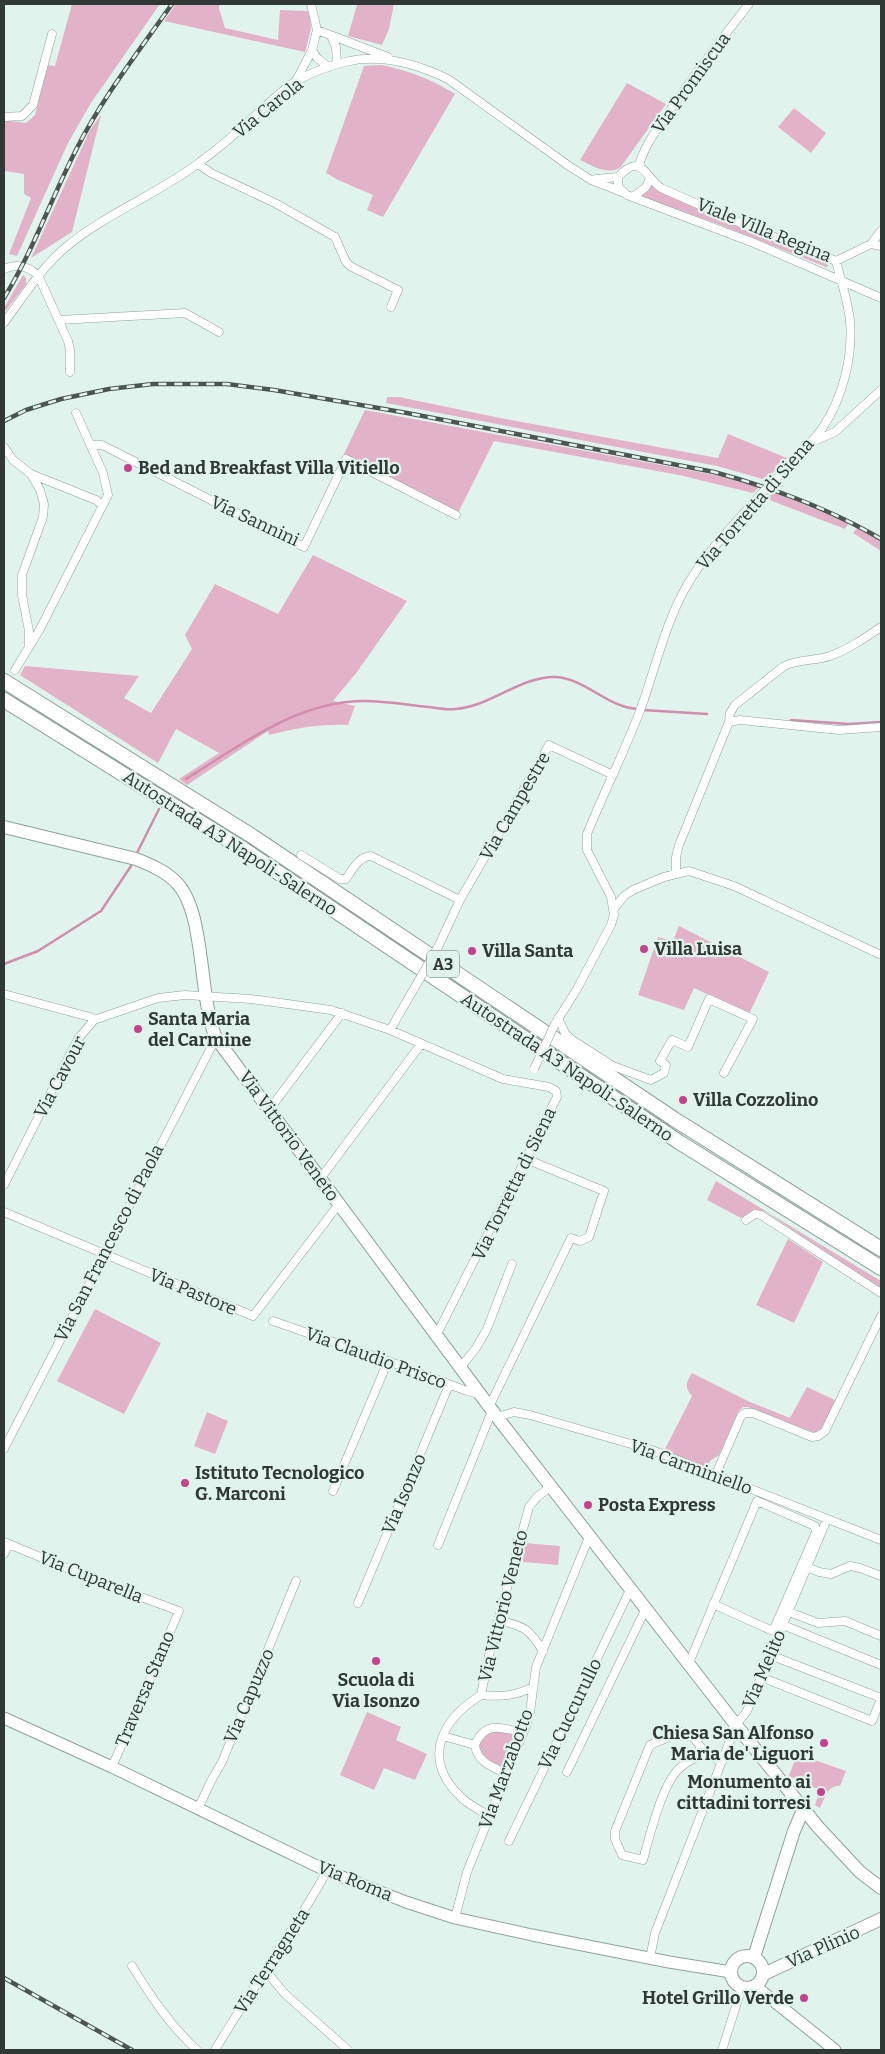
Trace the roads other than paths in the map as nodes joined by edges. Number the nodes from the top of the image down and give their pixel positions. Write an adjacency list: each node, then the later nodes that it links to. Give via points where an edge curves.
1 (311, 4): 3 (street)
2 (749, 4): 13 (street, Via Promiscua, via 656,131 641,156)
3 (317, 30): 5 (street); 6 (street)
4 (52, 34): 11 (street, via 33,105 22,116)
5 (331, 36): 7 (street); 8 (street, via 336,47)
6 (312, 50): 9 (street); 10 (street)
7 (401, 62): 8 (street, Via Carola, via 365,59); 16 (street, Via Carola, via 431,70 448,79)
8 (337, 64): 9 (street, Via Carola)
9 (329, 67): 10 (street, Via Carola)
10 (296, 81): 12 (street, Via Carola)
11 (4, 117)
12 (198, 164): 24 (street, Via Carola, via 92,227); 27 (street, via 335,237 350,266 398,290)
13 (639, 166): 14 (street, via 633,166); 15 (street)
14 (618, 177): 16 (street); 17 (street, via 618,187)
15 (650, 178): 18 (street, via 646,187); 22 (street, Viale Villa Regina, via 661,188)
16 (591, 180): 17 (street, Via Carola)
17 (622, 192): 18 (street)
18 (633, 197): 25 (street)
19 (881, 231): 20 (street)
20 (871, 244): 21 (street); 22 (street, Viale Villa Regina)
21 (881, 246)
22 (836, 261): 25 (street, Via Torretta di Siena)
23 (4, 269): 24 (street, via 20,265)
24 (38, 275): 28 (street); 29 (street, Via Carola)
25 (841, 280): 26 (street); 34 (street, Via Torretta di Siena, via 850,321 848,365 836,403 822,428)
26 (881, 298)
27 (391, 307)
28 (59, 320): 30 (street, via 185,313); 31 (street, via 70,350)
29 (4, 323)
30 (219, 332)
31 (70, 372)
32 (881, 390): 34 (street, via 835,432)
33 (76, 413): 35 (street)
34 (808, 444): 48 (street, Via Torretta di Siena, bridge, via 719,541 694,574 665,634 641,709)
35 (92, 445): 38 (street, via 108,489); 39 (street, Via Sannini, via 102,445 304,547 346,459)
36 (4, 446): 37 (street, via 13,460)
37 (30, 474): 38 (street, via 96,500); 41 (street, via 44,504 43,517 22,575)
38 (102, 506): 41 (street)
39 (456, 515)
40 (881, 627): 45 (street, via 855,645 829,656 784,666 736,705 730,713)
41 (29, 648): 42 (street)
42 (9, 671): 47 (highway)
43 (4, 681): 47 (highway, Autostrada A3 Napoli-Salerno / A3)
44 (8, 703): 75 (highway, Autostrada A3 Napoli-Salerno / A3, via 243,849 663,1131)
45 (729, 722): 46 (street, via 740,720 839,730); 51 (street, via 680,845)
46 (881, 727)
47 (97, 738): 72 (highway, Autostrada A3 Napoli-Salerno / A3, via 252,836 674,1119)
48 (613, 775): 52 (street, Via Campestre, via 549,746); 53 (street, Via Torretta di Siena, via 586,840 587,850 609,892)
49 (4, 827): 56 (main road, Via Vittorio Veneto, via 136,859 166,874 184,893 194,916)
50 (301, 855): 52 (street, via 340,879 346,879 361,859 371,856)
51 (676, 873): 53 (street, Via Torretta di Siena, via 633,890); 54 (street, Via Torretta di Siena, via 689,870 710,877)
52 (460, 900): 60 (street, Via Campestre, bridge, via 438,947)
53 (614, 909): 59 (street, Via Torretta di Siena, via 611,925 578,989)
54 (881, 955)
55 (4, 994): 58 (street)
56 (205, 996): 57 (street, via 307,1006); 58 (street, Via Cavour, via 158,998); 61 (main road, Via Vittorio Veneto)
57 (342, 1013): 60 (street); 65 (street)
58 (94, 1020): 68 (street, Via Cavour, via 78,1039)
59 (557, 1021): 63 (street, via 571,1038 613,1066 652,1080 664,1073 666,1065 660,1061 672,1040 688,1047 709,999 753,1019); 64 (street, Via Torretta di Siena, bridge, via 534,1069)
60 (390, 1030): 62 (street)
61 (216, 1038): 65 (main road, Via Vittorio Veneto); 73 (street, Via San Francesco di Paola)
62 (421, 1044): 64 (street, via 503,1079); 67 (street)
63 (724, 1073)
64 (531, 1083): 66 (street, Via Torretta di Siena, via 549,1087 556,1091 557,1097)
65 (269, 1110): 67 (main road, Via Vittorio Veneto)
66 (526, 1159): 79 (street, Via Torretta di Siena); 84 (street, via 604,1191 589,1237 580,1242 571,1238)
67 (320, 1179): 69 (main road, Via Vittorio Veneto)
68 (4, 1185)
69 (338, 1204): 73 (street, Via Pastore, via 253,1316); 79 (main road, Via Vittorio Veneto)
70 (4, 1212): 73 (street, Via Pastore)
71 (746, 1220): 76 (street, via 755,1214 761,1215)
72 (881, 1249)
73 (102, 1255): 85 (street, Via San Francesco di Paola)
74 (512, 1264): 81 (street, via 487,1329)
75 (881, 1268)
76 (881, 1293)
77 (881, 1316): 86 (street, via 825,1431 812,1436 753,1413 745,1413)
78 (273, 1321): 80 (street, Via Claudio Prisco)
79 (436, 1336): 81 (main road, Via Vittorio Veneto)
80 (388, 1361): 82 (street, Via Claudio Prisco); 88 (street)
81 (460, 1368): 83 (main road, Via Vittorio Veneto)
82 (449, 1385): 83 (street, Via Claudio Prisco); 99 (street, Via Isonzo)
83 (479, 1394): 84 (main road, Via Vittorio Veneto)
84 (492, 1412): 86 (street, Via Carminiello, via 522,1414 652,1450); 87 (main road, Via Vittorio Veneto); 93 (street)
85 (4, 1449)
86 (716, 1474): 89 (street, Via Carminiello)
87 (550, 1487): 90 (main road, Via Vittorio Veneto); 104 (street, Via Vittorio Veneto, via 537,1496 530,1507)
88 (334, 1490)
89 (827, 1520): 91 (street, Via Carminiello); 95 (street, Via Melito)
90 (589, 1537): 98 (main road, Via Vittorio Veneto); 108 (street, Via Marzabotto)
91 (881, 1540)
92 (6, 1543): 94 (street); 102 (street, Via Cuparella)
93 (438, 1545)
94 (4, 1554)
95 (807, 1567): 96 (street, via 830,1574 850,1566); 103 (street, Via Melito)
96 (881, 1576)
97 (296, 1581): 128 (street, Via Capuzzo, via 222,1762)
98 (631, 1588): 101 (main road, Via Vittorio Veneto); 131 (street, Via Cuccurullo)
99 (358, 1603)
100 (713, 1604): 106 (street); 106 (street, via 757,1501 815,1526 816,1532); 110 (street)
101 (646, 1608): 110 (main road, Via Vittorio Veneto); 126 (street)
102 (179, 1612): 125 (street, Traversa Stano)
103 (789, 1612): 105 (street, Via Melito); 107 (street, via 818,1623 845,1621)
104 (499, 1620): 108 (street, via 530,1631); 114 (street, Via Vittorio Veneto)
105 (783, 1625): 106 (street, Via Melito); 111 (street)
106 (776, 1633): 109 (street, Via Melito)
107 (881, 1636)
108 (543, 1651): 113 (street, Via Marzabotto)
109 (770, 1655): 112 (street, Via Melito); 115 (street)
110 (689, 1663): 118 (main road, Via Vittorio Veneto)
111 (881, 1665)
112 (761, 1677): 117 (street); 118 (street, Via Melito, via 747,1711)
113 (533, 1687): 114 (street, via 503,1697); 120 (street, Via Marzabotto)
114 (481, 1695): 121 (street, Via Vittorio Veneto, via 454,1717)
115 (881, 1699): 117 (street)
116 (4, 1718): 125 (street, Via Roma)
117 (872, 1722): 119 (street)
118 (736, 1725): 124 (street, Via Melito); 129 (main road, Via Vittorio Veneto)
119 (881, 1725)
120 (523, 1733): 122 (street, via 492,1727 484,1730); 127 (street, Via Marzabotto)
121 (443, 1736): 122 (street); 130 (street, Via Vittorio Veneto, via 439,1744 445,1776 465,1801)
122 (475, 1745): 127 (street, via 483,1761)
123 (704, 1753): 123 (street, via 691,1734 681,1732 650,1745 615,1830 622,1856 643,1860 671,1780 679,1767); 124 (street)
124 (722, 1762): 137 (street, Via Melito, via 655,1932)
125 (112, 1767): 128 (street, Via Roma)
126 (567, 1772)
127 (506, 1773): 130 (street, Via Marzabotto)
128 (198, 1809): 132 (street, Via Roma)
129 (803, 1810): 133 (main road, Via Vittorio Veneto, via 860,1872); 136 (main road)
130 (490, 1816): 134 (street, Via Marzabotto, via 467,1872)
131 (509, 1841)
132 (327, 1871): 134 (street, Via Roma); 139 (street, Via Terragneta)
133 (880, 1887)
134 (455, 1918): 137 (street, Via Roma)
135 (881, 1919): 141 (main road, Via Plinio)
136 (754, 1957): 140 (main road, via 738,1959); 141 (main road)
137 (650, 1958): 140 (street, Via Roma)
138 (132, 1966): 144 (street, via 162,2010)
139 (266, 1971): 145 (street, Via Terragneta); 146 (street, via 284,1994)
140 (731, 1972): 143 (main road, via 734,1981)
141 (764, 1974): 142 (main road)
142 (756, 1986): 143 (main road); 148 (street)
143 (742, 1987): 147 (street)
144 (197, 2050)
145 (215, 2050)
146 (348, 2050)
147 (722, 2050)
148 (835, 2050)

